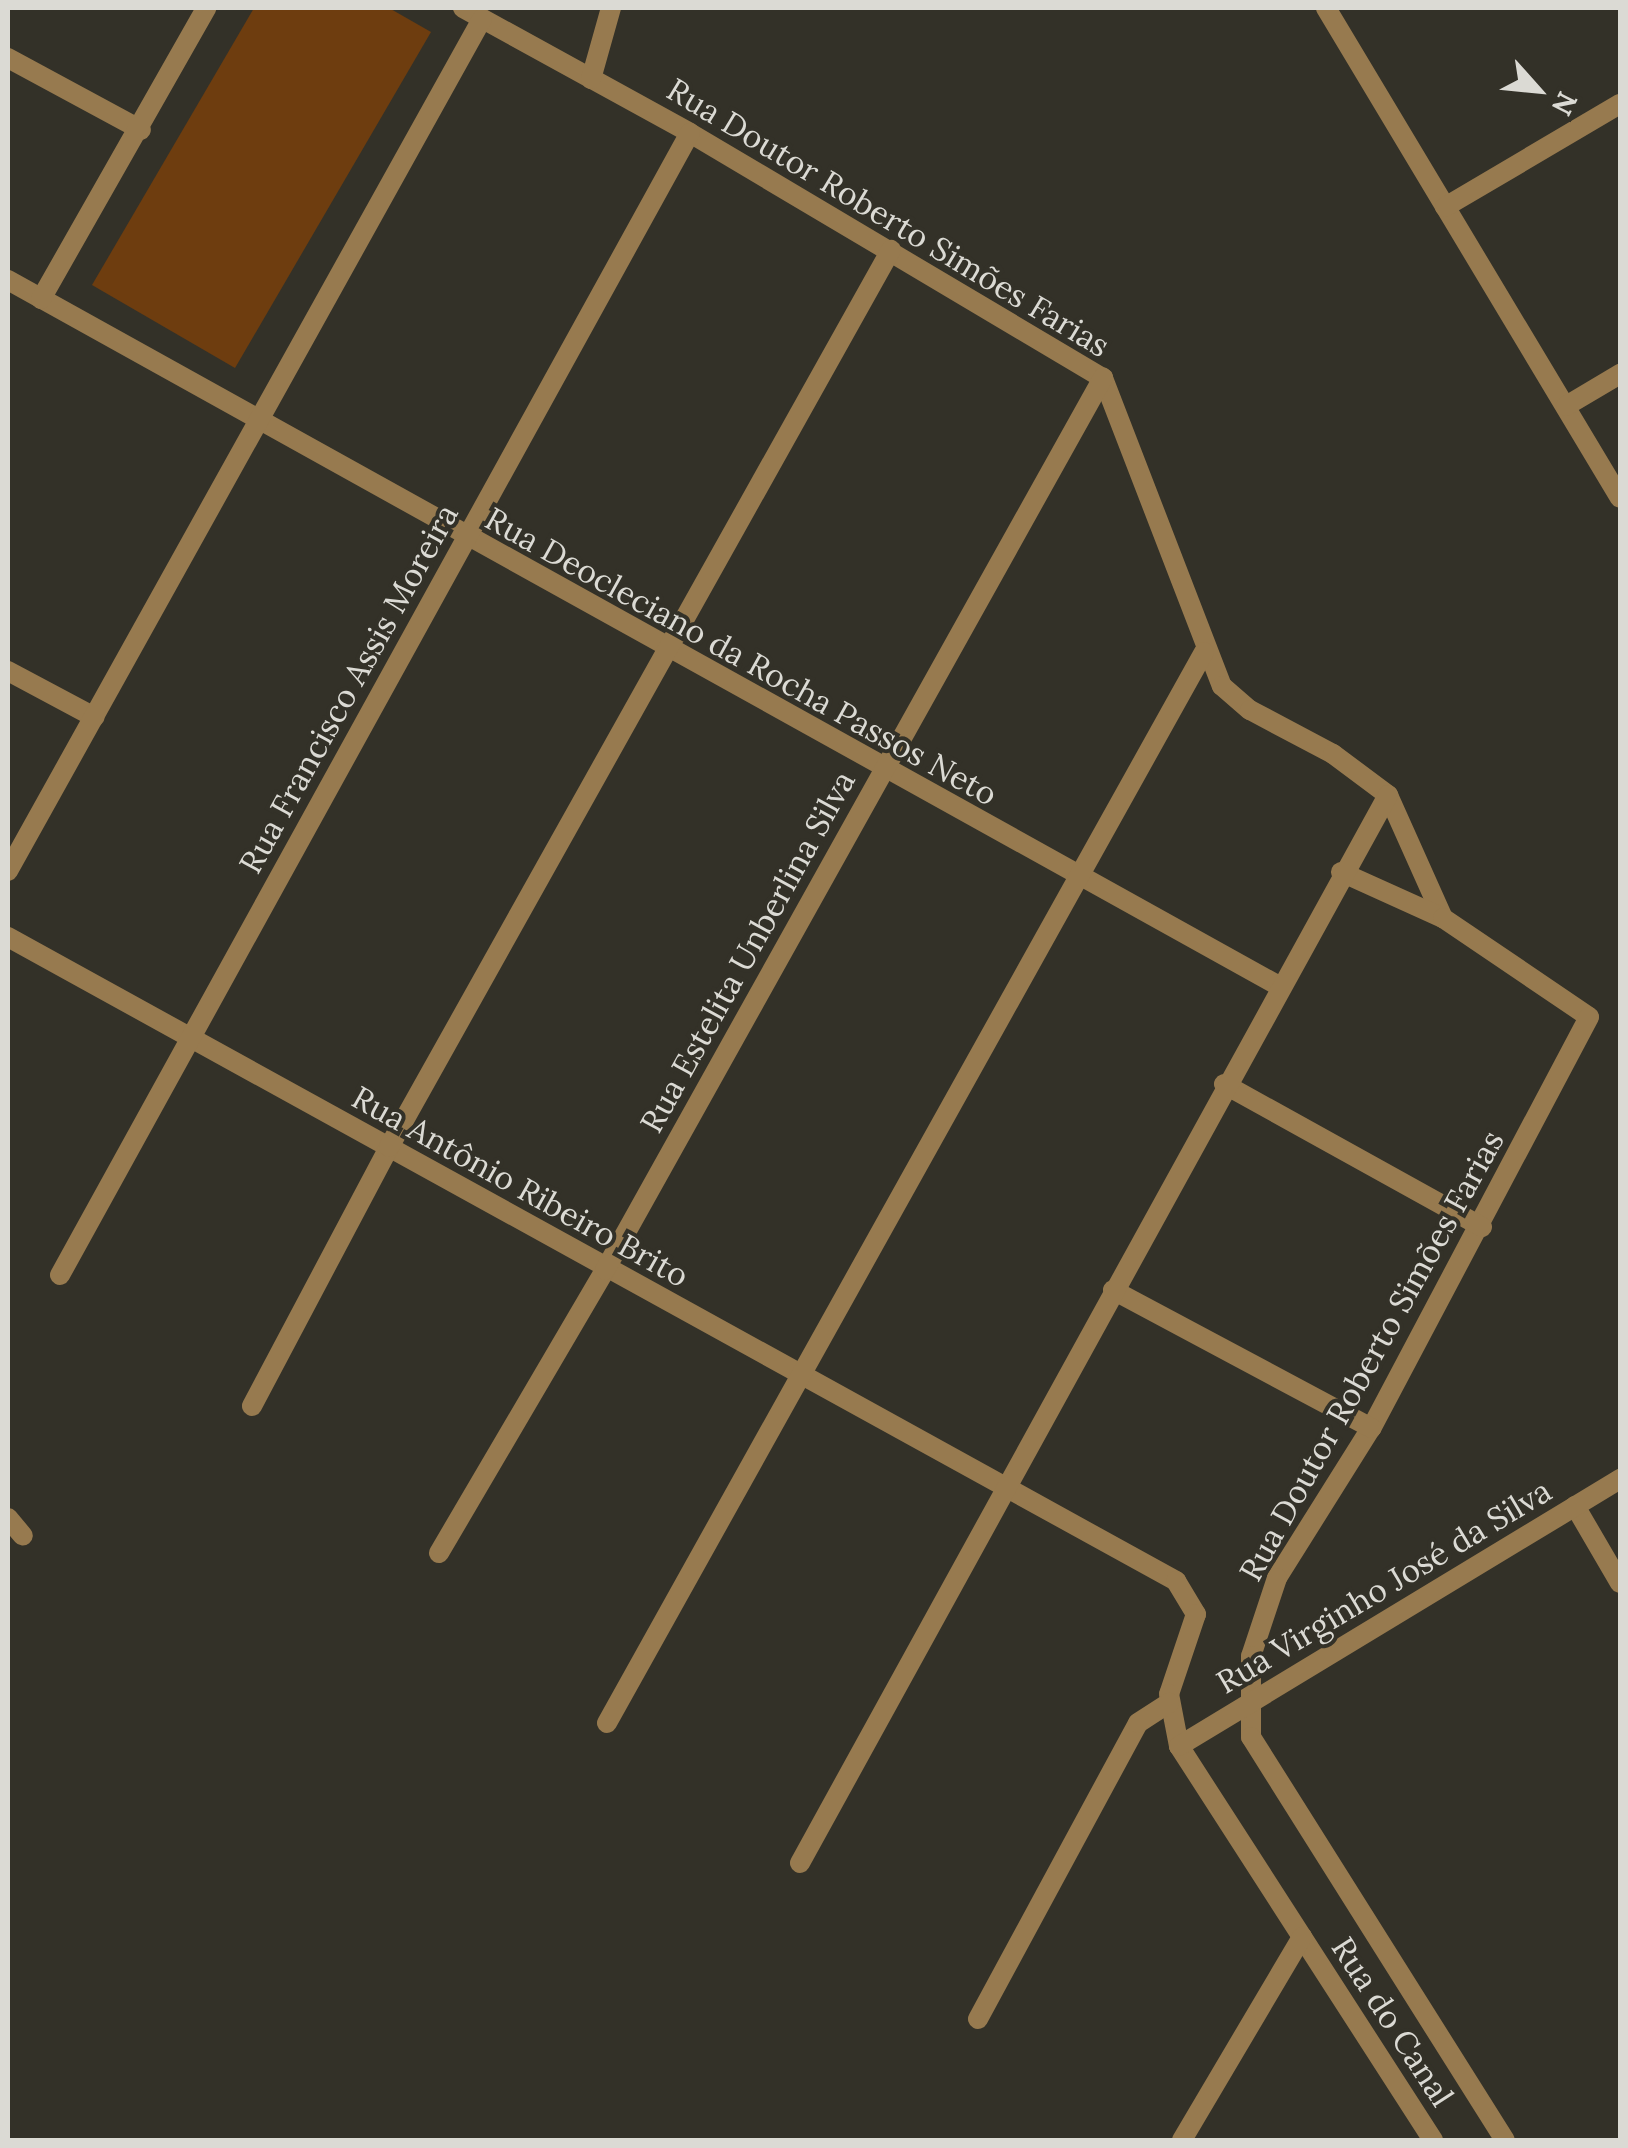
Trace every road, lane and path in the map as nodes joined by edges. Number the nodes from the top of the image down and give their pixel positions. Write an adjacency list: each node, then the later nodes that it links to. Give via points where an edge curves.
1 (206, 8): 9 (street)
2 (464, 8): 5 (street, Rua Doutor Roberto Simões Farias)
3 (612, 8): 7 (street)
4 (1333, 10): 11 (street)
5 (482, 19): 7 (street, Rua Doutor Roberto Simões Farias); 18 (street)
6 (8, 58): 9 (street)
7 (591, 80): 10 (street, Rua Doutor Roberto Simões Farias)
8 (1620, 104): 11 (street)
9 (141, 130): 14 (street)
10 (690, 132): 12 (street, Rua Doutor Roberto Simões Farias); 20 (street, Rua Francisco Assis Moreira)
11 (1445, 207): 17 (street)
12 (891, 250): 16 (street, Rua Doutor Roberto Simões Farias); 21 (street)
13 (8, 280): 14 (street, Rua Deocleciano da Rocha Passos Neto)
14 (42, 299): 18 (street, Rua Deocleciano da Rocha Passos Neto)
15 (1620, 374): 17 (street)
16 (1103, 378): 22 (street, Rua Doutor Roberto Simões Farias); 25 (street, Rua Estelita Unberlina Silva)
17 (1566, 406): 19 (street)
18 (259, 425): 20 (street, Rua Deocleciano da Rocha Passos Neto); 24 (street)
19 (1620, 498)
20 (465, 538): 21 (street, Rua Deocleciano da Rocha Passos Neto); 33 (street, Rua Francisco Assis Moreira)
21 (668, 650): 25 (street, Rua Deocleciano da Rocha Passos Neto); 35 (street)
22 (1204, 652): 26 (street, Rua Doutor Roberto Simões Farias, via 1222,686 1250,710 1333,754); 29 (street)
23 (8, 671): 24 (street)
24 (94, 718): 27 (street)
25 (885, 770): 29 (street, Rua Deocleciano da Rocha Passos Neto); 37 (street, Rua Estelita Unberlina Silva)
26 (1388, 795): 28 (street); 30 (street, Rua Doutor Roberto Simões Farias)
27 (8, 871)
28 (1341, 872): 30 (street, Rua Doutor Roberto Simões Farias); 32 (street)
29 (1080, 880): 32 (street, Rua Deocleciano da Rocha Passos Neto); 40 (street)
30 (1443, 918): 36 (street, Rua Doutor Roberto Simões Farias, via 1589,1018)
31 (8, 938): 33 (street, Rua Antônio Ribeiro Brito)
32 (1279, 986): 34 (street)
33 (191, 1038): 35 (street, Rua Antônio Ribeiro Brito); 38 (street, Rua Francisco Assis Moreira)
34 (1224, 1084): 36 (street); 39 (street)
35 (389, 1147): 37 (street, Rua Antônio Ribeiro Brito); 41 (street)
36 (1482, 1227): 42 (street, Rua Doutor Roberto Simões Farias)
37 (606, 1270): 40 (street, Rua Antônio Ribeiro Brito); 48 (street, Rua Estelita Unberlina Silva)
38 (60, 1275)
39 (1114, 1290): 42 (street); 44 (street)
40 (801, 1378): 44 (street, Rua Antônio Ribeiro Brito); 52 (street)
41 (252, 1406)
42 (1371, 1428): 51 (street, Rua Doutor Roberto Simões Farias, via 1276,1578 1250,1656)
43 (1620, 1479): 45 (street, Rua Virginho José da Silva)
44 (1005, 1486): 50 (street, Rua Antônio Ribeiro Brito, via 1188,1592 1194,1626 1172,1672); 54 (street)
45 (1575, 1506): 49 (street); 51 (street, Rua Virginho José da Silva)
46 (8, 1518): 47 (street)
47 (22, 1536)
48 (439, 1552)
49 (1620, 1583)
50 (1169, 1702): 53 (street, Rua Antônio Ribeiro Brito); 56 (street, via 1138,1724)
51 (1249, 1704): 53 (street, Rua Virginho José da Silva); 59 (street, Rua Doutor Roberto Simões Farias, via 1251,1736)
52 (607, 1723)
53 (1179, 1746): 55 (street, Rua do Canal)
54 (800, 1863)
55 (1302, 1937): 57 (street, Rua do Canal); 58 (street, Rua do Canal)
56 (978, 2019)
57 (1182, 2140)
58 (1432, 2140)
59 (1506, 2140)

